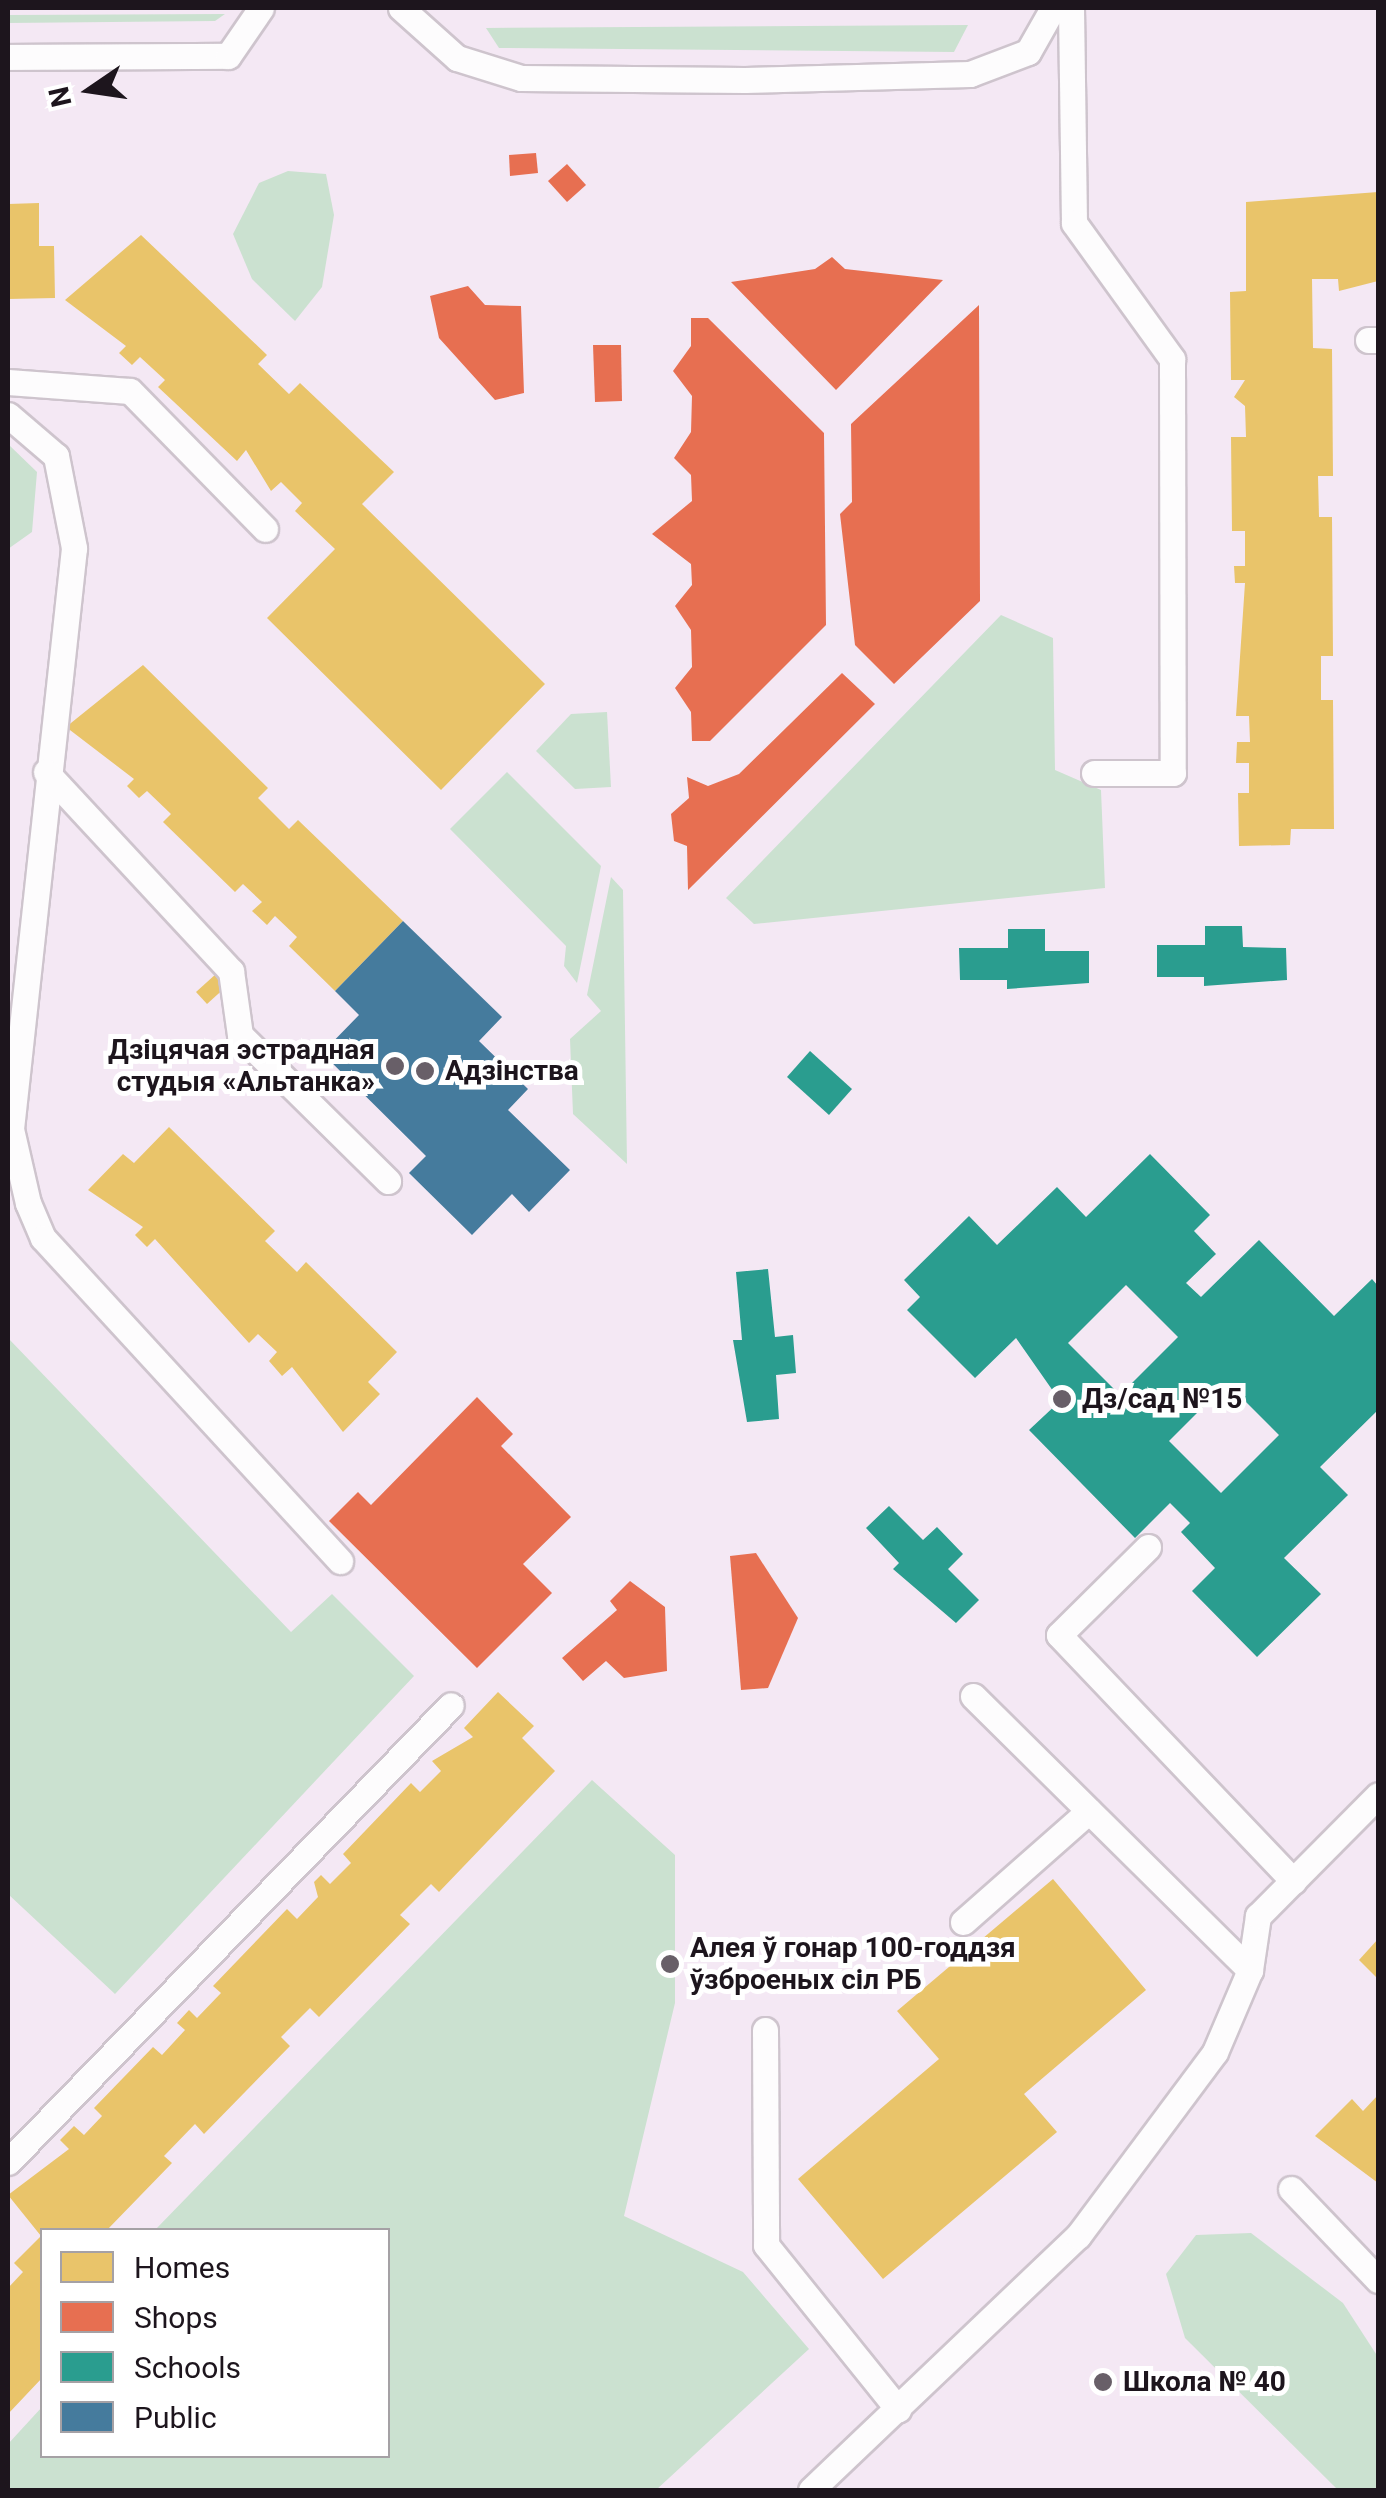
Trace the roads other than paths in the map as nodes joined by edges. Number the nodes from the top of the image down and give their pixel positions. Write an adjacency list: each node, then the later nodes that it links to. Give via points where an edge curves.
1 (261, 8): 5 (lane, via 228,56)
2 (401, 8): 3 (lane, via 457,58 521,78 726,80 970,74 1028,52)
3 (1054, 8)
4 (1070, 8): 10 (lane, via 1074,224 1172,358 1173,773)
5 (8, 58)
6 (8, 382): 8 (lane, via 130,390)
7 (8, 414): 9 (lane, via 56,456 74,548)
8 (264, 529)
9 (46, 772): 11 (lane, via 231,971 240,1035); 13 (lane, via 11,1129 28,1203 43,1238)
10 (1094, 773)
11 (388, 1181)
12 (1148, 1547): 18 (lane, via 1059,1635)
13 (340, 1561)
14 (973, 1696): 17 (lane)
15 (451, 1705): 22 (lane)
16 (1378, 1795): 18 (lane)
17 (1089, 1812): 19 (lane); 20 (lane)
18 (1293, 1882): 20 (lane, via 1258,1916)
19 (963, 1922)
20 (1250, 1970): 25 (lane, via 1215,2052 1078,2236)
21 (764, 2030): 25 (lane, via 766,2244)
22 (8, 2162)
23 (1292, 2189): 24 (lane)
24 (1378, 2280)
25 (898, 2409): 26 (lane)
26 (811, 2490)

